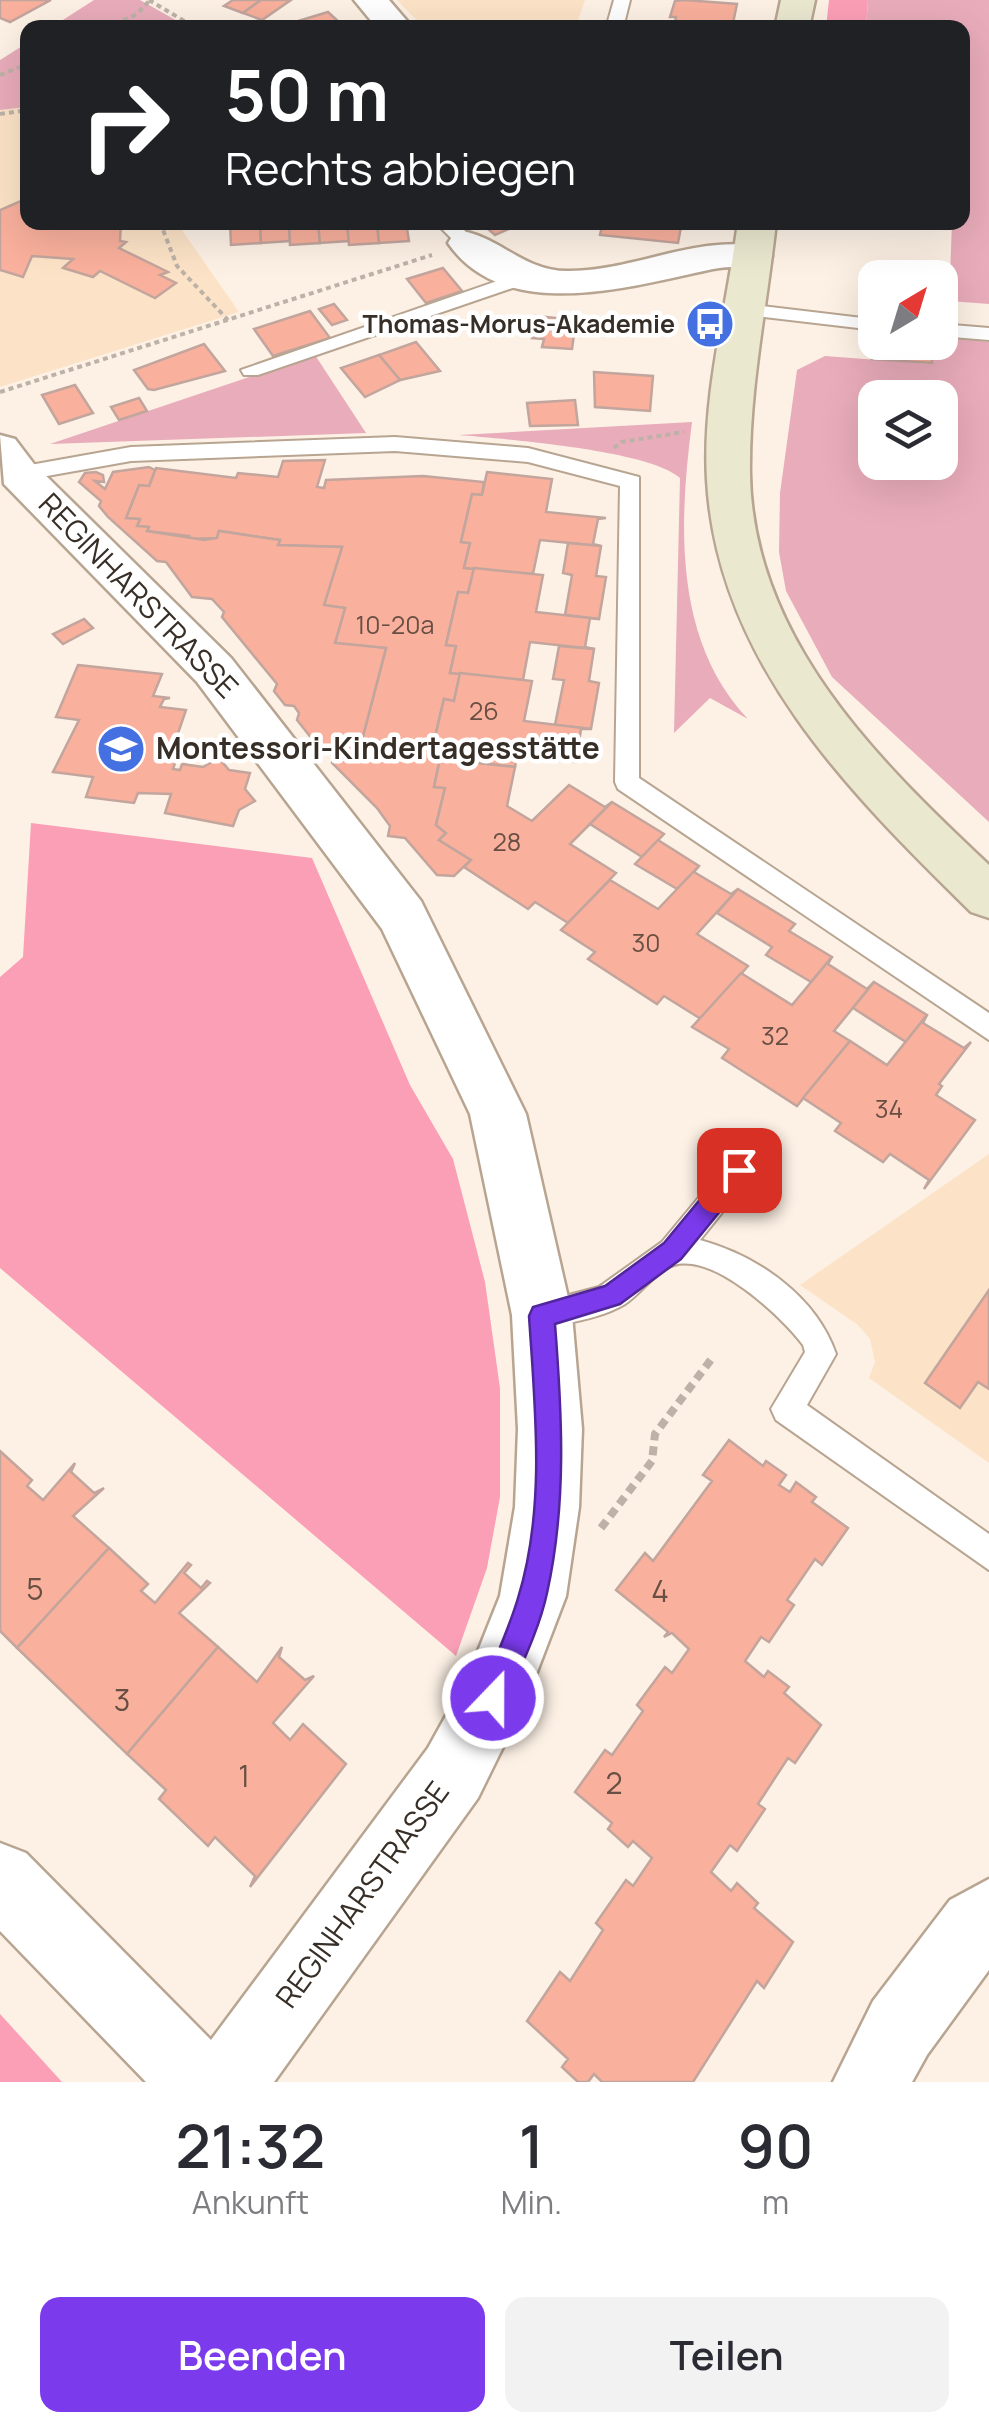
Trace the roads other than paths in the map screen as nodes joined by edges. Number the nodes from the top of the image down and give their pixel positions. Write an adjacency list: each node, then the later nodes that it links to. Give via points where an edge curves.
1 (371, 0): 2 (street)
2 (389, 20)
3 (455, 233): 5 (street)
4 (755, 240): 5 (street, via 730,254 598,284); 6 (main road)
5 (523, 278): 10 (lane)
6 (746, 310): 7 (lane); 14 (main road, via 728,477 731,520 766,630 821,720 872,782)
7 (858, 324)
8 (958, 331): 9 (lane)
9 (989, 334)
10 (251, 370)
11 (256, 449): 12 (lane); 13 (lane); 15 (lane, via 451,445 528,455 631,482 627,782)
12 (9, 462): 18 (street, REGINHARSTRASSE, via 214,670 402,916 498,1114)
13 (256, 474)
14 (989, 897)
15 (989, 1028)
16 (739, 1170): 17 (lane)
17 (673, 1251): 18 (lane, via 611,1296); 19 (lane, via 699,1252 787,1302 818,1334 822,1351 786,1408)
18 (542, 1316): 23 (street, REGINHARSTRASSE, via 550,1429 547,1506 533,1596 493,1698 452,1772)
19 (989, 1554)
20 (0, 1878): 22 (street)
21 (989, 1916): 24 (street, via 900,2028)
22 (198, 2082)
23 (226, 2082)
24 (871, 2082)

